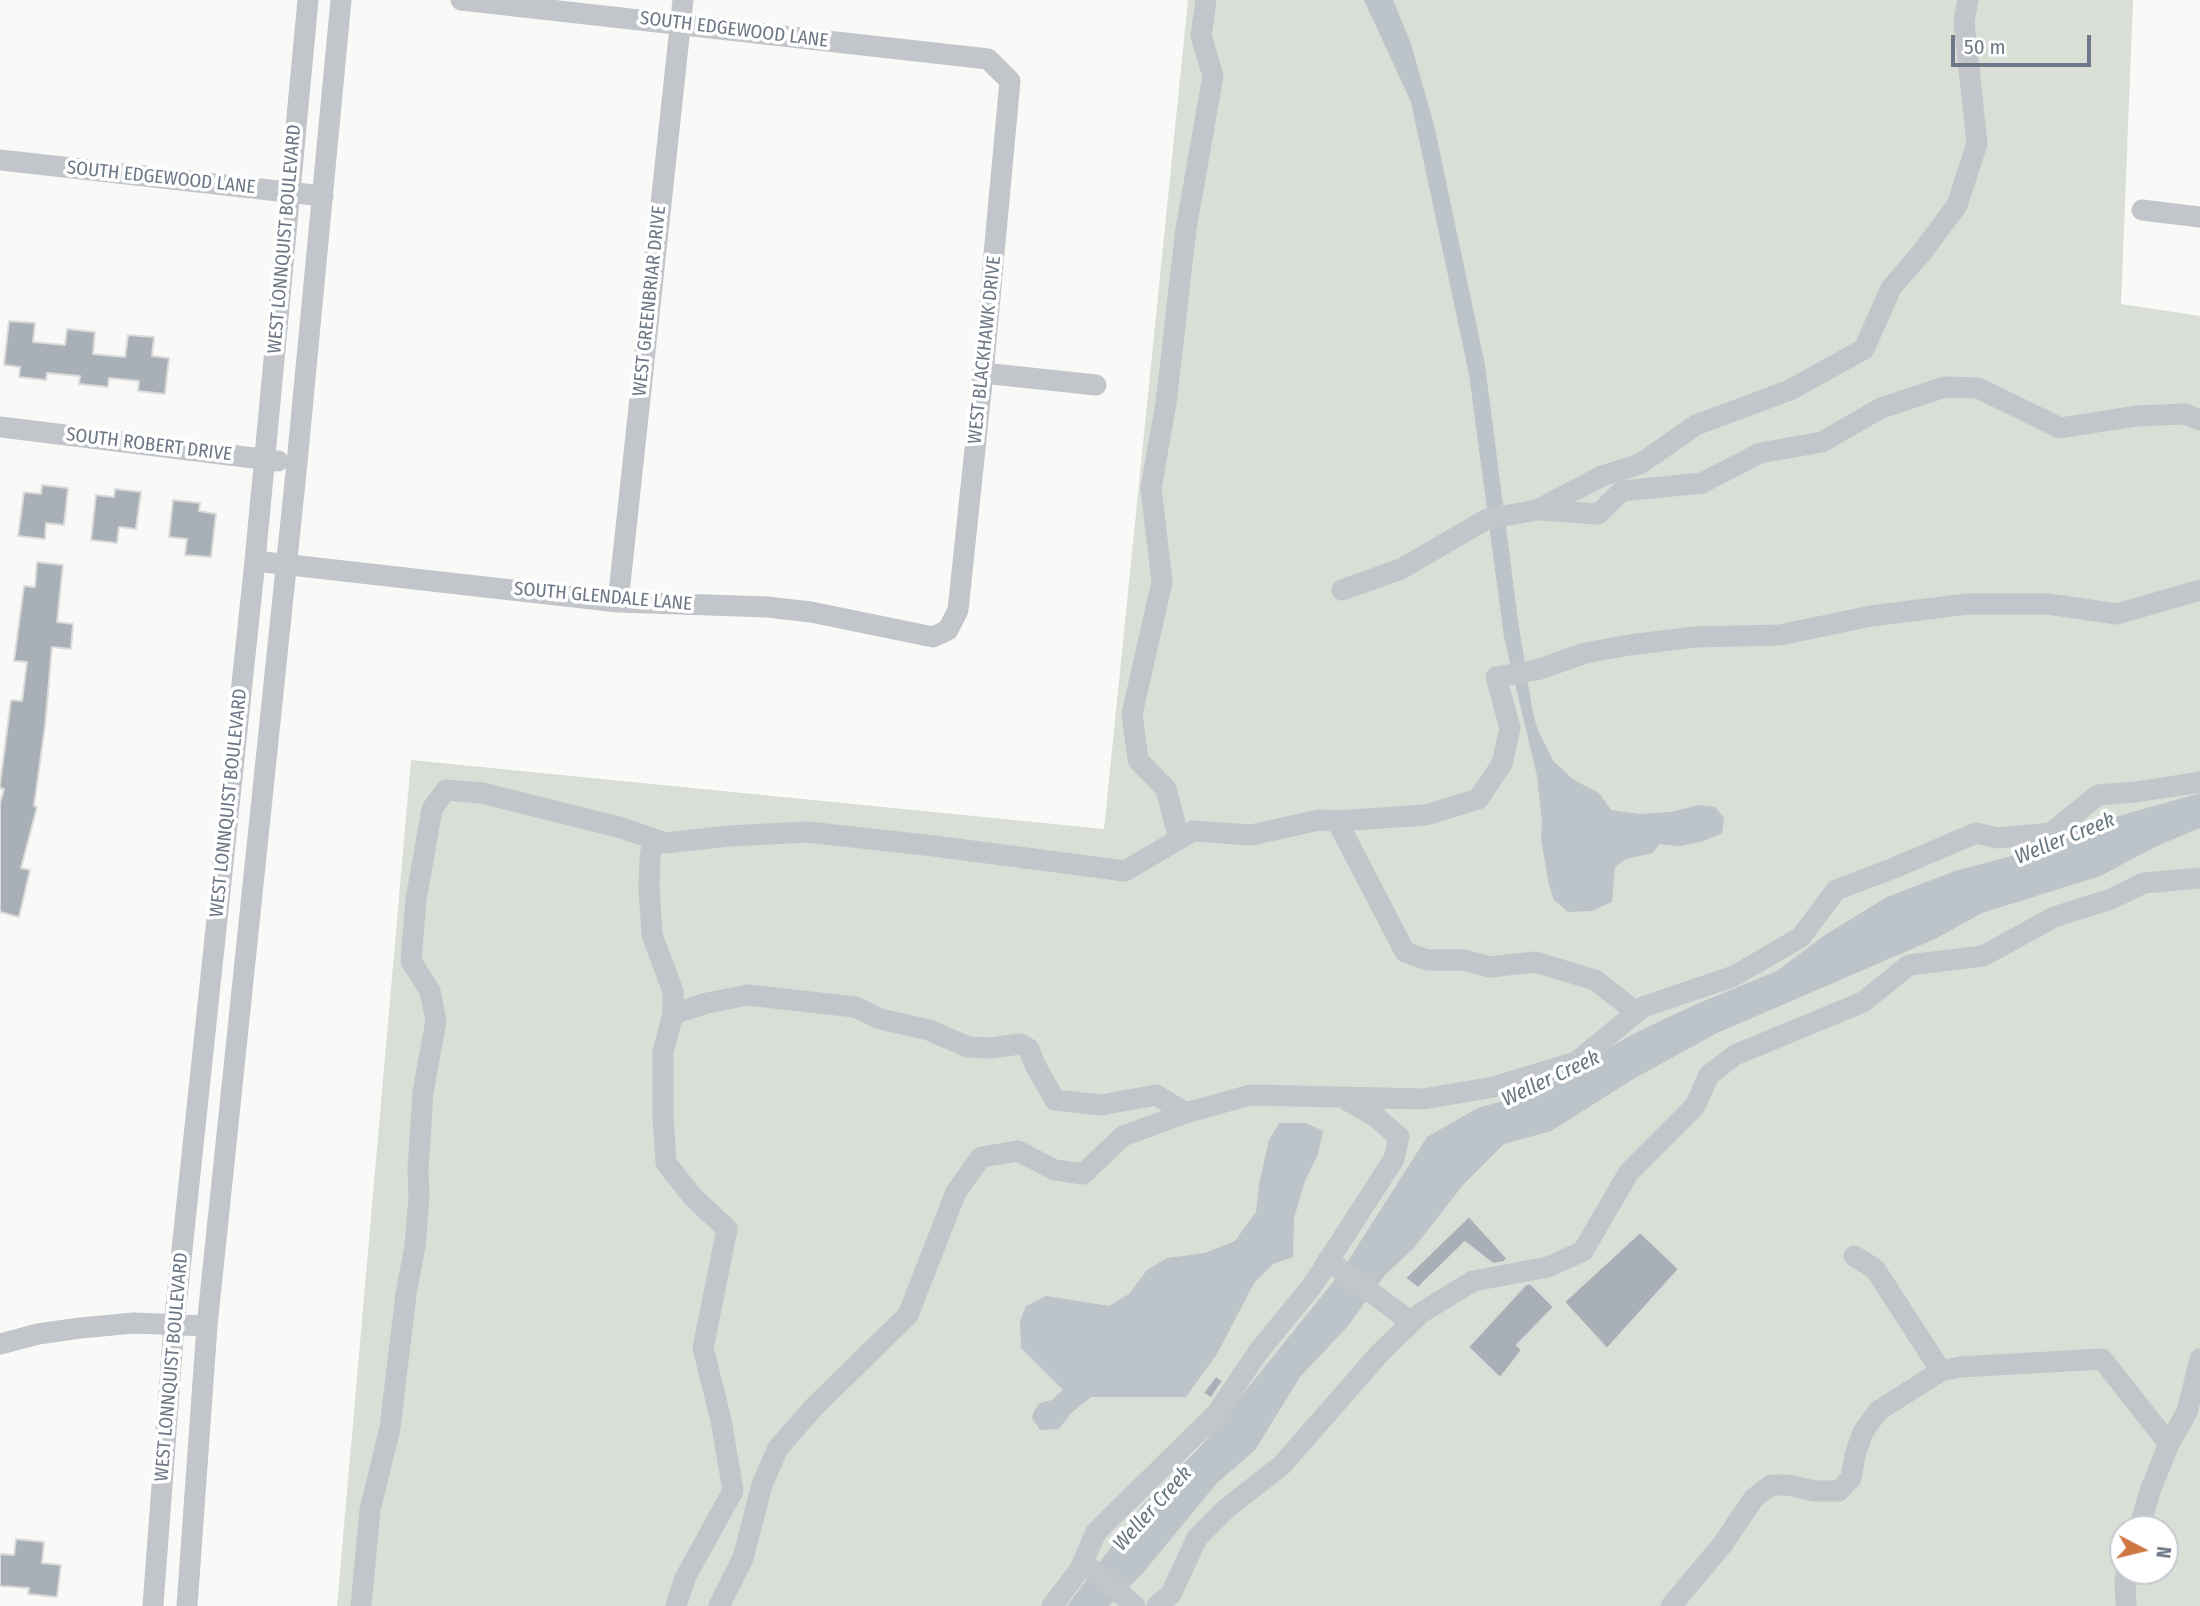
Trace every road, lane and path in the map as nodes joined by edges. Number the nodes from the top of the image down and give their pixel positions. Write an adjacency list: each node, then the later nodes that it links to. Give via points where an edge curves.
1 (308, 0): 10 (street, WEST LONNQUIST BOULEVARD)
2 (341, 0): 11 (street, WEST LONNQUIST BOULEVARD)
3 (461, 0): 7 (street, SOUTH EDGEWOOD LANE)
4 (683, 0): 7 (street, WEST GREENBRIAR DRIVE)
5 (1206, 0): 30 (street, via 1201,36 1213,76 1186,229 1152,488 1162,582 1132,714 1138,761 1166,789)
6 (1968, 0): 20 (street, via 1964,21 1977,145 1957,205 1891,288 1864,349 1790,390 1696,425 1640,464 1602,476)
7 (679, 23): 8 (street, SOUTH EDGEWOOD LANE, via 988,59); 25 (street, WEST GREENBRIAR DRIVE)
8 (1002, 71): 14 (street, WEST BLACKHAWK DRIVE, via 1010,81 1010,94)
9 (0, 160): 10 (street, SOUTH EDGEWOOD LANE)
10 (289, 192): 11 (street, SOUTH EDGEWOOD LANE); 18 (street, WEST LONNQUIST BOULEVARD)
11 (323, 196): 19 (street, WEST LONNQUIST BOULEVARD)
12 (2142, 210): 13 (street)
13 (2200, 217)
14 (984, 373): 15 (street); 26 (street, WEST BLACKHAWK DRIVE, via 958,610)
15 (1096, 385)
16 (2200, 420): 20 (street, via 2185,414 2136,416 2060,428 1978,388 1945,387 1881,408 1822,442 1760,453 1702,483 1622,491 1598,514)
17 (0, 427): 18 (street, SOUTH ROBERT DRIVE)
18 (265, 460): 19 (street, SOUTH ROBERT DRIVE); 21 (street, WEST LONNQUIST BOULEVARD)
19 (297, 463): 22 (street, WEST LONNQUIST BOULEVARD)
20 (1537, 510): 23 (street, via 1497,518 1401,569)
21 (255, 561): 22 (street, SOUTH GLENDALE LANE); 38 (street, WEST LONNQUIST BOULEVARD)
22 (287, 564): 25 (street, SOUTH GLENDALE LANE); 39 (street, WEST LONNQUIST BOULEVARD)
23 (1342, 590)
24 (2200, 590): 28 (street, via 2117,614 2048,604 1967,604 1871,616 1780,635 1695,637 1585,653 1537,670 1496,677 1510,728 1502,764 1478,799 1426,815)
25 (618, 602): 26 (street, SOUTH GLENDALE LANE, via 767,607 933,637)
26 (948, 631)
27 (2200, 782): 32 (street, via 2098,795 2051,833 1998,838 1976,833 1836,890 1801,937 1734,976)
28 (1338, 821): 30 (street, via 1251,835 1193,831); 32 (street, via 1405,952 1427,960 1464,960 1490,967 1535,962 1595,980)
29 (653, 839): 30 (street, via 665,843 807,832 1125,871); 33 (street, via 652,935 673,991); 50 (street, via 482,793 446,790 432,808 411,961 430,991 436,1020 424,1092 415,1246 390,1428 370,1510)
30 (1179, 839)
31 (2200, 878): 40 (street, via 2144,883 2054,917 1983,956 1909,965 1863,1002 1735,1055 1709,1075 1695,1106 1629,1172 1583,1251 1548,1267 1474,1281 1421,1312)
32 (1636, 1012): 34 (street, via 1576,1062 1493,1087 1424,1099)
33 (673, 1014): 35 (street, via 748,995 855,1007 968,1047 1020,1044 1029,1049 1055,1100 1101,1105 1156,1095); 51 (street, via 663,1052 666,1163 727,1229 703,1348 733,1491 685,1578)
34 (1341, 1096): 35 (street, via 1250,1095); 37 (street, via 1399,1137 1394,1158)
35 (1186, 1113): 52 (street, via 1123,1136 1083,1174 1055,1170 1018,1151 981,1157 956,1192 908,1315 778,1448 762,1485 743,1558)
36 (1854, 1256): 43 (street, via 1874,1269)
37 (1335, 1264): 40 (street, via 1387,1304); 46 (street, via 1258,1352 1217,1413 1096,1532)
38 (174, 1325): 39 (street); 41 (street, via 80,1328); 48 (street, WEST LONNQUIST BOULEVARD)
39 (207, 1326): 49 (street, WEST LONNQUIST BOULEVARD)
40 (1404, 1330): 55 (street, via 1282,1465 1197,1538 1171,1594)
41 (0, 1344)
42 (2200, 1359): 44 (street, via 2187,1412)
43 (1941, 1371): 44 (street, via 2102,1359); 56 (street, via 1878,1411 1863,1432 1852,1478 1839,1491 1771,1485 1754,1498)
44 (2169, 1444): 45 (street)
45 (2144, 1515)
46 (1086, 1564): 53 (street); 54 (street)
47 (2125, 1585): 57 (street)
48 (153, 1606)
49 (187, 1606)
50 (361, 1606)
51 (676, 1606)
52 (719, 1606)
53 (1052, 1606)
54 (1135, 1606)
55 (1157, 1606)
56 (1671, 1606)
57 (2126, 1606)

